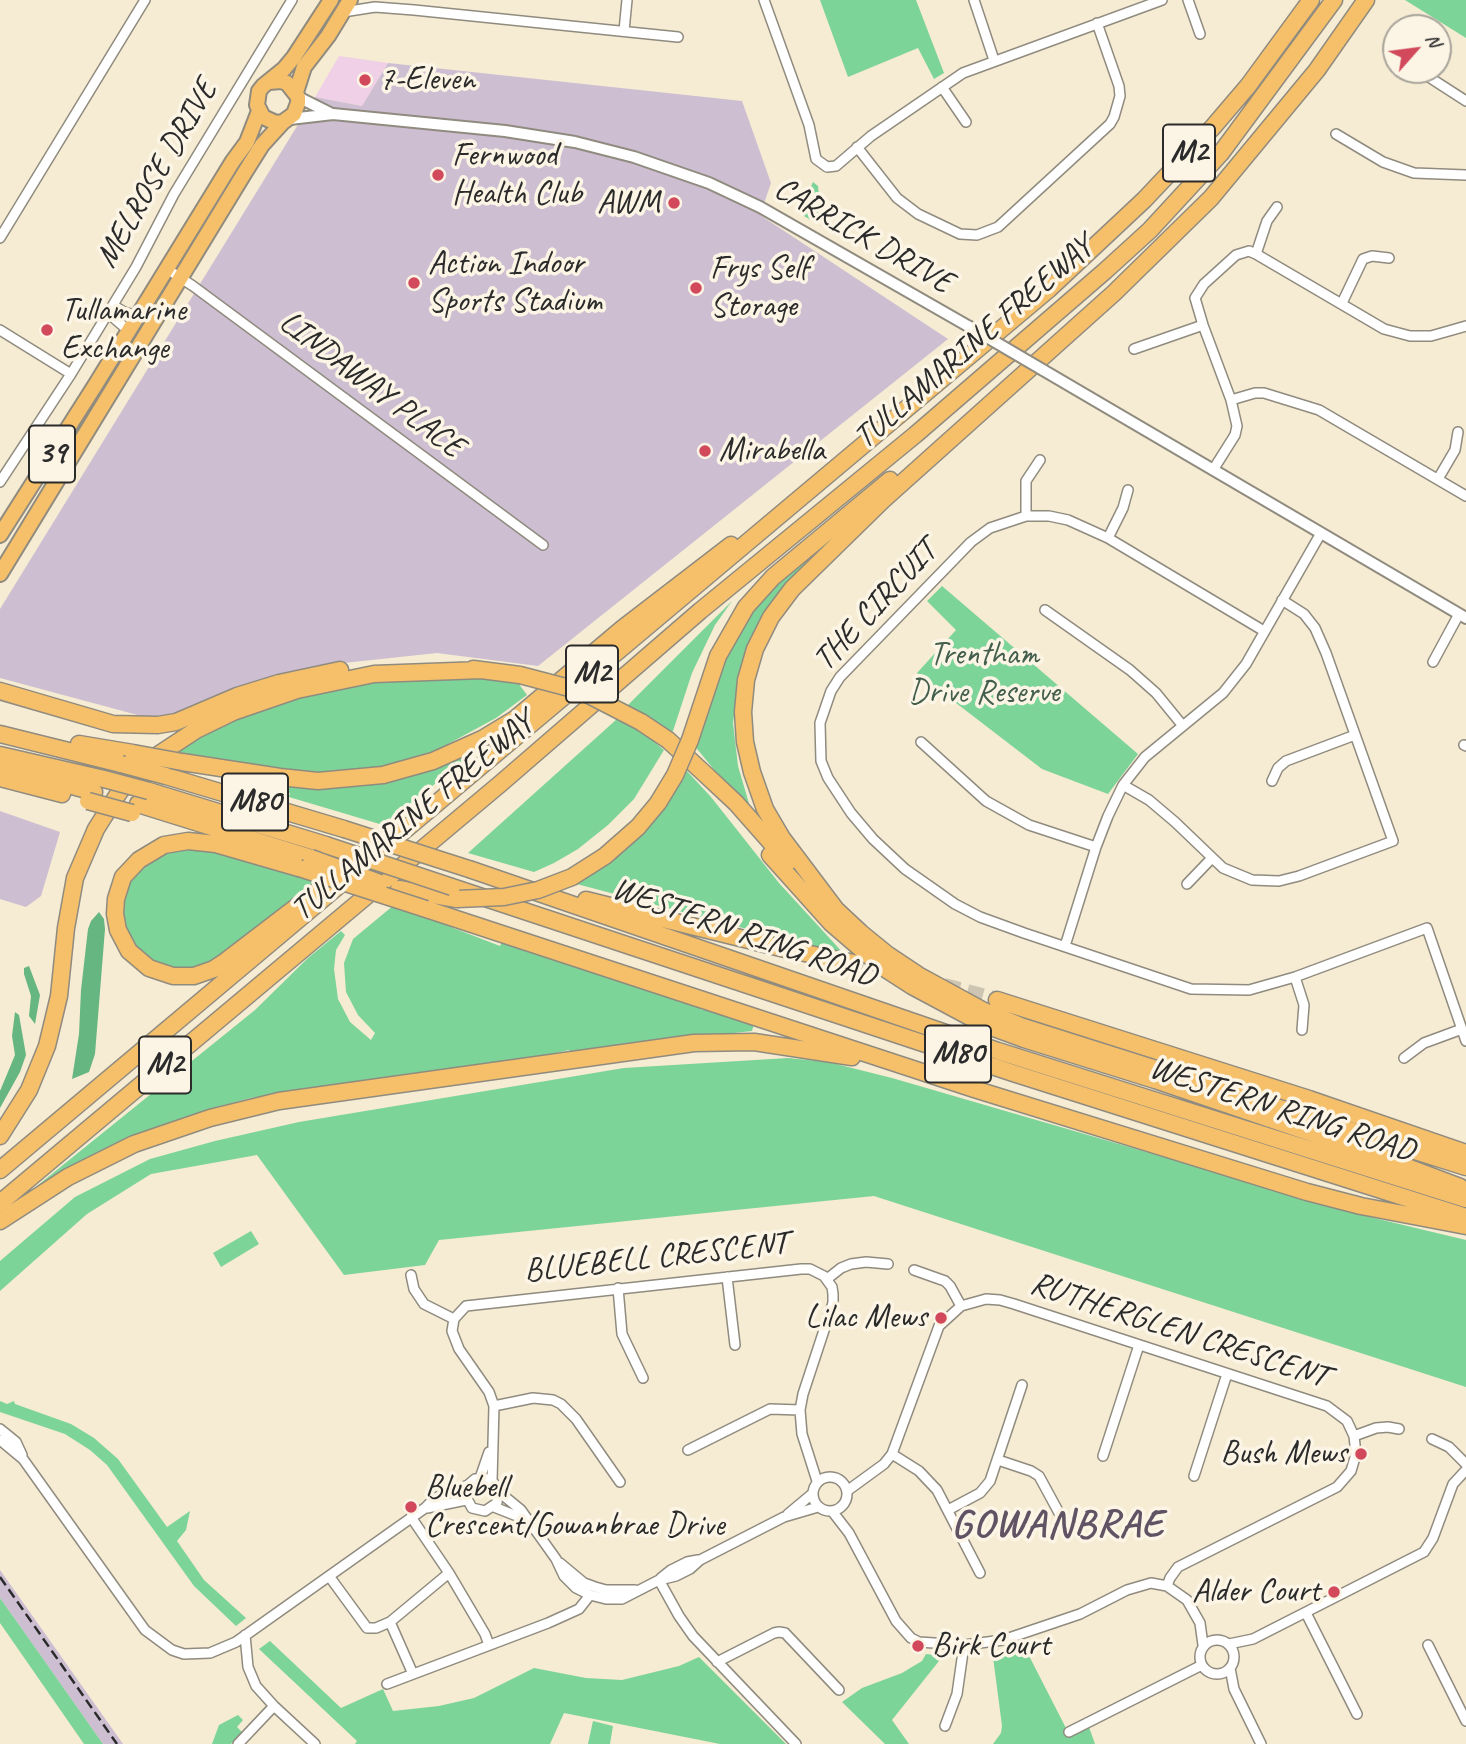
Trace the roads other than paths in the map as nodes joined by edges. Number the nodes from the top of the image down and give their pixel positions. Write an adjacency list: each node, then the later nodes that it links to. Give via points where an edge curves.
1 (145, 0): 34 (street)
2 (292, 0): 40 (street, MELROSE DRIVE)
3 (331, 0): 20 (main road, MELROSE DRIVE / 39, via 294,57)
4 (627, 0): 16 (street)
5 (764, 0): 30 (street, via 809,125 816,159 827,167 836,166)
6 (974, 0): 19 (street)
7 (1162, 0): 15 (street)
8 (1188, 0): 17 (street)
9 (1311, 0): 50 (highway, TULLAMARINE FREEWAY / M2, via 1248,86 1144,200 1031,305)
10 (1334, 0): 31 (highway, TULLAMARINE FREEWAY / M2)
11 (1346, 0): 31 (highway)
12 (1366, 0): 48 (highway, via 1317,70 1211,198 1114,293)
13 (371, 4): 14 (street); 16 (street)
14 (347, 6): 23 (main road, 39, via 304,67)
15 (1097, 23): 19 (street); 30 (street, via 1119,86 1114,117 998,227 977,235 960,234 918,214 897,198)
16 (624, 31): 18 (street)
17 (1200, 34)
18 (678, 37)
19 (995, 60): 22 (street)
20 (269, 82): 23 (main road, via 287,83); 25 (main road, 39, via 257,98)
21 (1440, 84): 24 (street)
22 (943, 87): 28 (street); 30 (street)
23 (297, 95): 26 (street, CARRICK DRIVE); 27 (main road, 39, via 297,109)
24 (1466, 101)
25 (259, 111): 27 (main road, via 269,121); 37 (main road, MELROSE DRIVE / 39, via 247,142)
26 (333, 114): 27 (street, CARRICK DRIVE); 55 (street, CARRICK DRIVE, bridge, via 535,135 614,151 723,189 782,218)
27 (286, 120): 38 (main road, 39, via 262,145)
28 (966, 122)
29 (1336, 134): 32 (street, via 1383,162 1414,173)
30 (857, 147)
31 (1221, 153): 107 (highway, TULLAMARINE FREEWAY / M2, via 1150,230 1027,340)
32 (1466, 175)
33 (1276, 207): 35 (street)
34 (0, 237)
35 (1256, 254): 39 (street); 42 (street, via 1237,255 1198,290 1195,298)
36 (1389, 258): 39 (street, via 1363,259)
37 (167, 269): 38 (street, LINDAWAY PLACE); 41 (main road, MELROSE DRIVE / 39)
38 (181, 278): 54 (main road, 39); 64 (street, LINDAWAY PLACE)
39 (1342, 303): 43 (street, via 1384,329 1410,336 1431,336)
40 (110, 309): 41 (street); 45 (street); 47 (street, MELROSE DRIVE)
41 (138, 316): 45 (main road, MELROSE DRIVE / 39)
42 (1203, 325): 46 (street); 49 (street)
43 (1466, 326)
44 (0, 330): 47 (street)
45 (129, 331): 52 (main road, MELROSE DRIVE / 39)
46 (1134, 349)
47 (71, 374): 57 (street, MELROSE DRIVE)
48 (1007, 387): 88 (highway, bridge, via 758,592 718,656 690,740 667,789 638,827 593,865 538,890 457,899 399,889); 91 (highway, via 792,589 755,649 743,712 752,772 782,838)
49 (1231, 400): 55 (street, via 1235,435); 56 (street, via 1264,393 1319,410)
50 (901, 412): 73 (highway, TULLAMARINE FREEWAY / M2); 79 (highway, bridge, via 643,612 515,719 467,747 400,771 338,780)
51 (1458, 432): 56 (street, via 1455,450)
52 (51, 456): 54 (main road); 62 (main road, MELROSE DRIVE / 39)
53 (1040, 460): 60 (street, via 1026,481)
54 (66, 465): 65 (main road, 39)
55 (1213, 470): 61 (street, CARRICK DRIVE)
56 (1438, 479): 59 (street)
57 (0, 482)
58 (1128, 490): 63 (street)
59 (1466, 496)
60 (1026, 516): 63 (street, THE CIRCUIT, via 1068,520); 92 (street, THE CIRCUIT, via 990,528 971,542 840,677 824,709 819,742 828,778 851,813 905,869 980,917)
61 (1321, 533): 66 (street); 68 (street, CARRICK DRIVE)
62 (0, 535)
63 (1108, 538): 69 (street, THE CIRCUIT)
64 (543, 545)
65 (0, 574)
66 (1282, 600): 69 (street); 75 (street, via 1304,614 1315,628)
67 (1045, 610): 74 (street, via 1130,670)
68 (1462, 616): 70 (street)
69 (1264, 631): 74 (street, via 1223,693)
70 (1433, 662)
71 (482, 670): 72 (highway, via 378,664 329,671 237,696 158,725 113,724); 81 (highway, bridge, via 581,691 641,722); 101 (highway, via 374,674 296,690 196,730 135,775 96,829 75,877 47,1046 29,1090)
72 (0, 691)
73 (543, 714): 88 (highway, via 214,969 184,976 155,971 134,956 118,930 116,899 124,877 139,860 164,845 206,842); 104 (highway, TULLAMARINE FREEWAY / M2)
74 (1183, 726): 84 (street, via 1145,757)
75 (1355, 735): 83 (street, via 1286,761); 87 (street, via 1393,841 1279,881 1240,877)
76 (7, 736): 79 (highway, via 75,743)
77 (921, 742): 86 (street, via 986,801 1029,825)
78 (0, 755): 85 (highway, WESTERN RING ROAD / M80)
79 (127, 759): 89 (highway, WESTERN RING ROAD / M80, bridge, via 166,776)
80 (0, 766): 85 (highway)
81 (705, 774): 91 (highway); 105 (highway, via 808,901 912,986 983,1024)
82 (0, 778): 85 (highway)
83 (1272, 780)
84 (1123, 785): 86 (street); 87 (street, via 1149,800)
85 (95, 791): 88 (highway, bridge, via 212,837); 108 (highway, WESTERN RING ROAD / M80, bridge, via 149,791 326,845 1025,1077)
86 (1096, 847): 92 (street)
87 (1211, 859): 90 (street)
88 (305, 863): 100 (highway, bridge, via 426,909)
89 (472, 870): 93 (highway); 106 (highway, WESTERN RING ROAD / M80, via 998,1051)
90 (1187, 884)
91 (837, 911): 103 (highway, via 918,975 1023,1027)
92 (1065, 946): 94 (street, THE CIRCUIT, via 1191,989 1249,990)
93 (854, 963)
94 (1295, 977): 96 (street, THE CIRCUIT, via 1427,928); 97 (street, via 1304,1005)
95 (997, 1000): 102 (highway)
96 (1462, 1029): 98 (street); 99 (street, via 1424,1043)
97 (1302, 1030)
98 (1466, 1041)
99 (1404, 1058)
100 (930, 1074): 109 (highway, via 874,1060 764,1044 694,1043 279,1101 134,1144 68,1177); 110 (highway, via 1307,1192)
101 (0, 1136)
102 (1466, 1153)
103 (1466, 1167)
104 (0, 1170)
105 (1466, 1189)
106 (1466, 1199)
107 (0, 1203)
108 (1466, 1217)
109 (0, 1221)
110 (1466, 1226)
111 (888, 1264): 115 (street, via 851,1264)
112 (914, 1270): 117 (street, via 945,1281)
113 (411, 1276): 118 (street, via 424,1304)
114 (727, 1277): 115 (street, BLUEBELL CRESCENT, via 810,1269); 116 (street, BLUEBELL CRESCENT); 119 (street)
115 (827, 1279): 125 (street, BLUEBELL CRESCENT, via 833,1303)
116 (618, 1288): 118 (street, BLUEBELL CRESCENT, via 474,1303); 122 (street, via 622,1334)
117 (961, 1306): 120 (street, RUTHERGLEN CRESCENT, via 1000,1300); 134 (street, via 943,1320 933,1338)
118 (454, 1319): 124 (street, via 454,1340)
119 (735, 1345)
120 (1139, 1345): 121 (street, RUTHERGLEN CRESCENT); 135 (street)
121 (1227, 1374): 128 (street, RUTHERGLEN CRESCENT, via 1327,1406 1347,1421); 141 (street)
122 (643, 1378)
123 (1022, 1385): 136 (street)
124 (494, 1406): 131 (street); 145 (street, via 533,1398 561,1404)
125 (800, 1410): 132 (street, via 770,1409); 133 (street, BLUEBELL CRESCENT)
126 (0, 1429): 138 (street, via 17,1444)
127 (1399, 1429): 128 (street, via 1376,1428)
128 (1354, 1436): 167 (street, via 1354,1462 1337,1487 1178,1567)
129 (1432, 1439): 137 (street, via 1449,1447)
130 (0, 1440): 138 (street)
131 (491, 1447): 142 (street); 143 (street)
132 (688, 1450)
133 (808, 1450): 140 (street, BLUEBELL CRESCENT); 144 (street, BLUEBELL CRESCENT)
134 (892, 1454): 147 (street, via 866,1477); 155 (street, via 930,1481)
135 (1103, 1456)
136 (998, 1460): 155 (street, via 986,1488); 160 (street, via 1039,1476)
137 (1466, 1464)
138 (28, 1466): 173 (street, via 157,1641 172,1650 200,1655 223,1649)
139 (1466, 1470): 170 (street, via 1453,1484 1424,1552)
140 (828, 1476): 144 (street); 147 (street)
141 (1194, 1476)
142 (480, 1478): 143 (street); 146 (street)
143 (492, 1481): 148 (street)
144 (817, 1481): 149 (street)
145 (620, 1482)
146 (468, 1485): 150 (street); 154 (street, via 435,1498)
147 (845, 1486): 151 (street)
148 (499, 1492): 152 (street); 159 (street)
149 (812, 1494): 153 (street); 158 (street)
150 (466, 1500): 152 (street, via 476,1510); 154 (street)
151 (843, 1505): 156 (street); 161 (street)
152 (494, 1507): 159 (street)
153 (818, 1507): 156 (street); 158 (street)
154 (425, 1508): 157 (street)
155 (948, 1510): 164 (street)
156 (832, 1511): 161 (street)
157 (411, 1517): 163 (street); 165 (street)
158 (784, 1517): 166 (street, via 690,1569)
159 (528, 1521): 162 (street)
160 (1064, 1522)
161 (849, 1533): 178 (street, via 903,1630 919,1642)
162 (556, 1559): 168 (street, via 595,1587); 169 (street, via 564,1576)
163 (449, 1573): 171 (street); 177 (street)
164 (980, 1573)
165 (330, 1576): 171 (street, via 367,1628); 173 (street)
166 (659, 1580): 168 (street); 182 (street, via 687,1628)
167 (1167, 1586): 172 (street, via 1187,1600); 178 (street, via 1138,1586 1021,1635)
168 (638, 1590): 169 (street, via 622,1599)
169 (590, 1595): 177 (street, via 579,1609)
170 (1306, 1613): 175 (street); 191 (street)
171 (390, 1622): 185 (street)
172 (1200, 1623): 174 (street); 179 (street)
173 (245, 1635): 190 (street, via 250,1674)
174 (1216, 1639): 176 (street); 179 (street)
175 (1253, 1639): 176 (street); 181 (street)
176 (1229, 1644): 181 (street)
177 (489, 1645): 185 (street)
178 (964, 1645): 193 (street, via 957,1694)
179 (1203, 1645): 183 (street)
180 (1428, 1645): 192 (street)
181 (1234, 1657): 184 (street)
182 (718, 1662): 189 (street, via 774,1633 785,1633); 197 (street)
183 (1202, 1665): 186 (street); 194 (street)
184 (1230, 1668): 186 (street); 188 (street)
185 (413, 1674): 187 (street)
186 (1220, 1674): 188 (street)
187 (387, 1684)
188 (1234, 1689): 198 (street)
189 (839, 1690)
190 (274, 1706): 195 (street); 196 (street)
191 (1357, 1714)
192 (1466, 1721)
193 (945, 1726)
194 (1069, 1732)
195 (238, 1744)
196 (315, 1744)
197 (796, 1744)
198 (1261, 1744)

